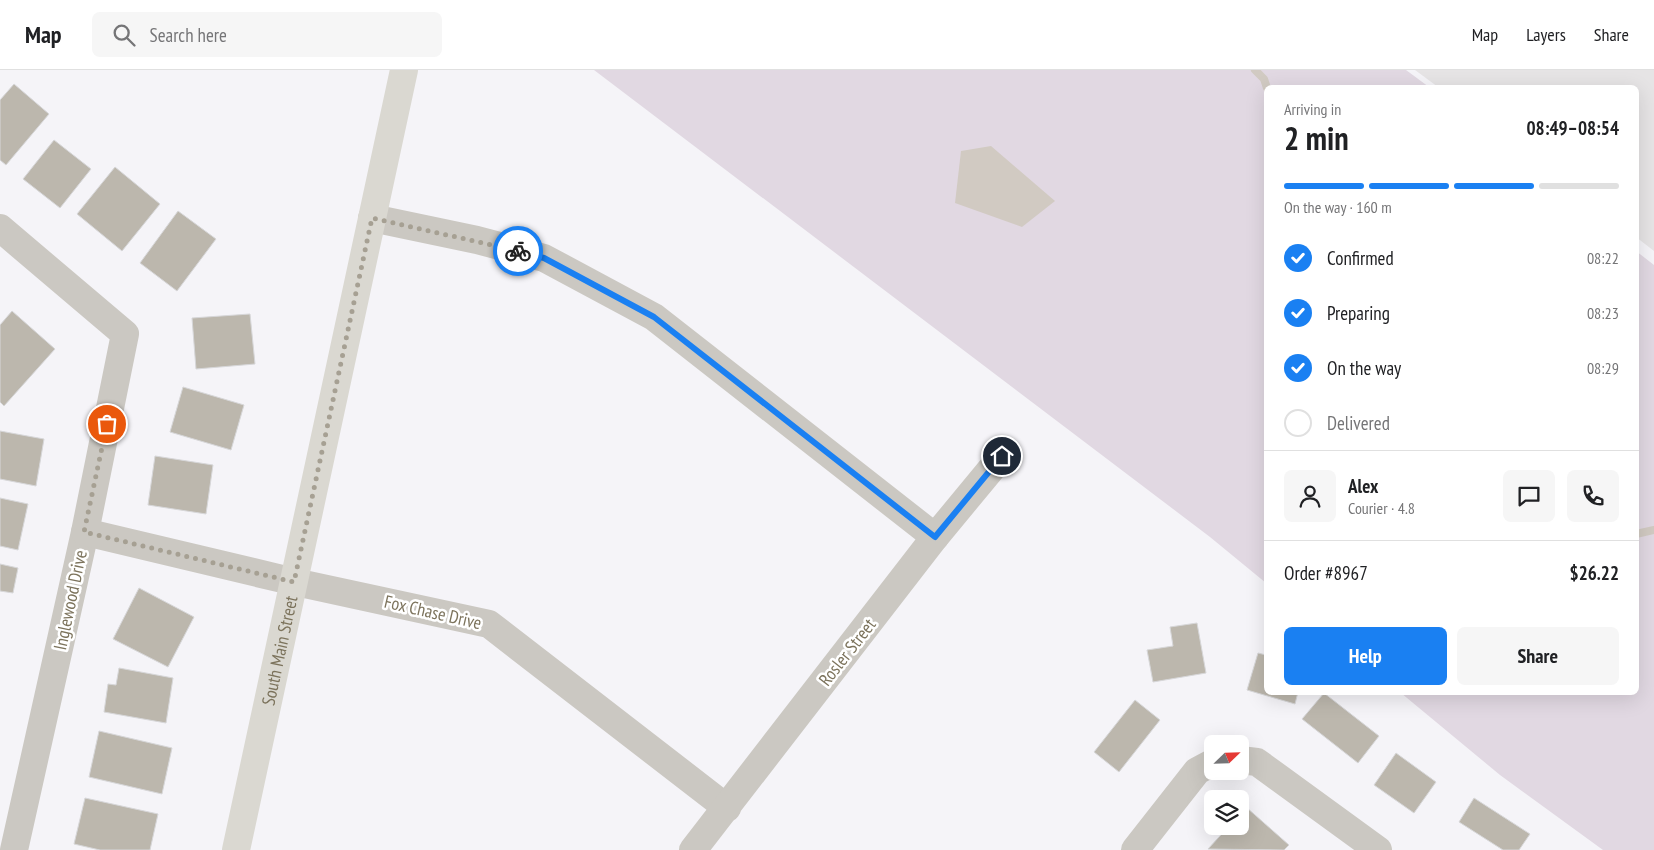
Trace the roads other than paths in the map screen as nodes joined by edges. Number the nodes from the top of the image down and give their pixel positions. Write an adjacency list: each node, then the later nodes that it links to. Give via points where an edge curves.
1 (404, 70): 2 (main road, South Main Street)
2 (372, 218): 6 (street, via 544,258 654,317); 7 (main road, South Main Street)
3 (0, 228): 5 (street, Inglewood Drive, via 125,334)
4 (1002, 456): 6 (street, Rosler Street)
5 (84, 532): 7 (street, Fox Chase Drive); 11 (street, Inglewood Drive)
6 (935, 537): 10 (street, Rosler Street)
7 (294, 582): 10 (street, Fox Chase Drive, via 489,624); 12 (main road, South Main Street)
8 (1249, 761): 15 (street, via 1256,762)
9 (1204, 767): 14 (street, via 1197,771)
10 (727, 808): 13 (street, Rosler Street)
11 (14, 850)
12 (236, 850)
13 (693, 850)
14 (1135, 850)
15 (1378, 850)

